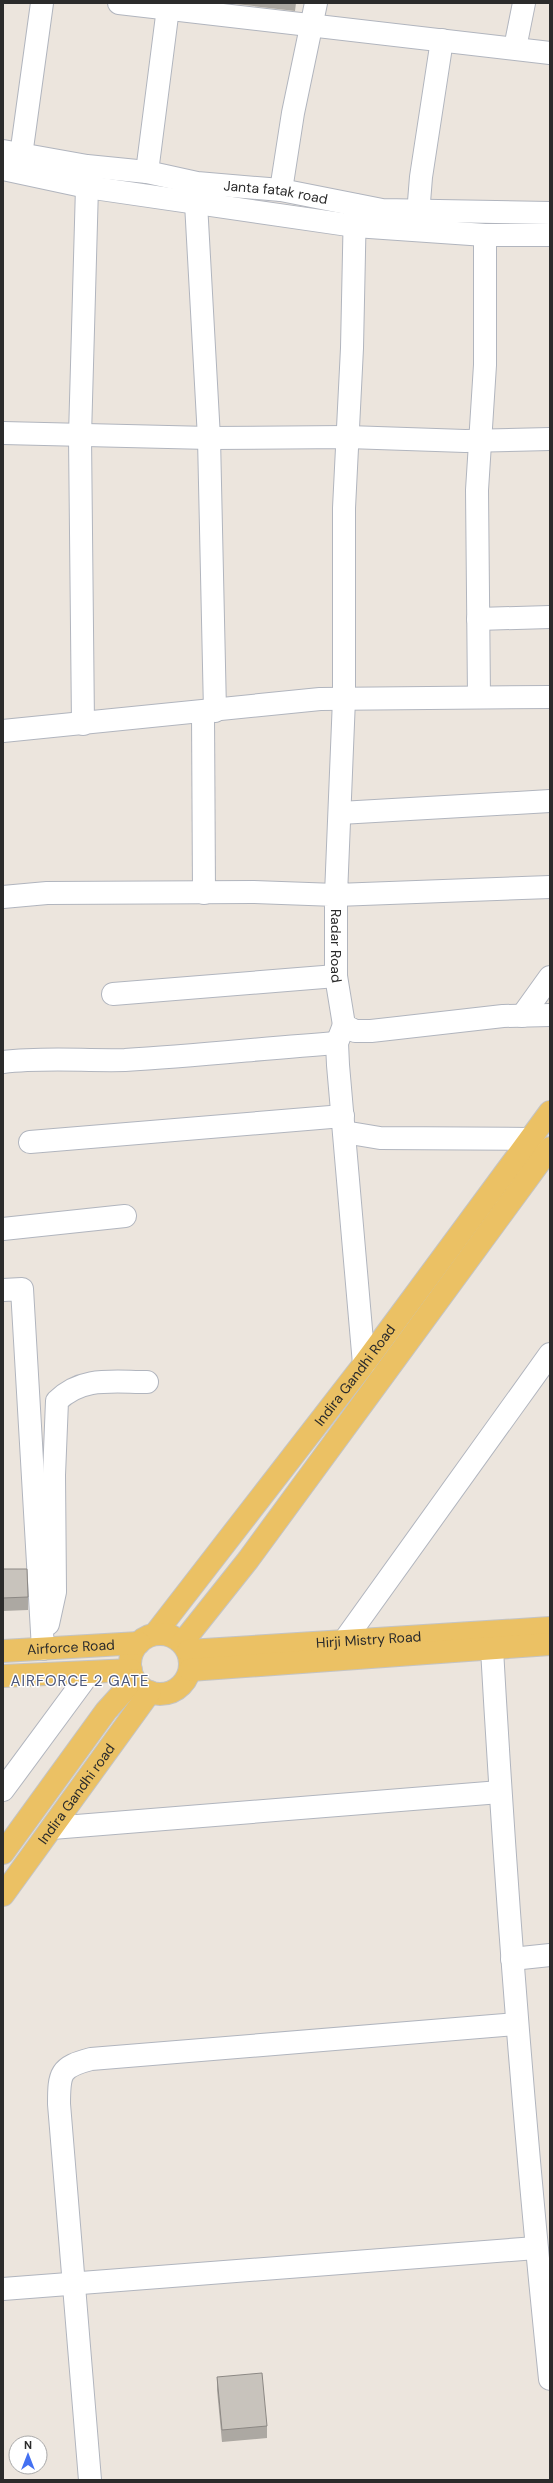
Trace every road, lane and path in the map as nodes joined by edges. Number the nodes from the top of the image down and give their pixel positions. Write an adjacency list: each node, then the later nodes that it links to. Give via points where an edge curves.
1 (42, 3): 11 (street)
2 (122, 3): 5 (street)
3 (316, 3): 7 (street)
4 (524, 3): 9 (street)
5 (168, 8): 6 (street); 12 (street)
6 (217, 8): 7 (street)
7 (312, 24): 8 (street); 14 (street, via 293,113)
8 (442, 40): 9 (street); 18 (street, via 421,177)
9 (515, 48): 10 (street)
10 (550, 53)
11 (11, 162): 12 (street, Janta fatak road, via 53,158 87,166); 13 (street)
12 (147, 172): 14 (street, Janta fatak road, via 197,183)
13 (88, 187): 15 (street); 22 (street)
14 (281, 190): 17 (street, Janta fatak road)
15 (196, 203): 17 (street); 24 (street)
16 (550, 213): 18 (street, Janta fatak road)
17 (355, 215): 18 (street, Janta fatak road, via 382,210); 23 (street)
18 (417, 221): 19 (street)
19 (485, 235): 20 (street); 26 (street, via 485,365)
20 (550, 235)
21 (3, 433): 22 (street)
22 (80, 436): 24 (street); 33 (street)
23 (348, 437): 24 (street); 26 (street); 31 (street, via 344,508)
24 (209, 438): 32 (street)
25 (550, 439): 26 (street)
26 (479, 441): 28 (street)
27 (550, 617): 28 (street)
28 (478, 619): 29 (street)
29 (479, 697): 30 (street); 31 (street)
30 (550, 697)
31 (344, 698): 32 (street); 36 (street)
32 (209, 712): 33 (street); 38 (street)
33 (83, 724): 34 (street)
34 (3, 731)
35 (550, 801): 36 (street)
36 (340, 813): 39 (street)
37 (550, 887): 39 (street)
38 (204, 893): 39 (street, Radar Road); 40 (street, Radar Road, via 47,893)
39 (336, 895): 41 (street, Radar Road)
40 (3, 897)
41 (336, 976): 43 (street); 46 (street, Radar Road)
42 (550, 978): 45 (street)
43 (113, 994)
44 (550, 1015): 45 (street)
45 (522, 1016): 46 (street)
46 (341, 1034): 47 (street, via 178,1056 123,1060 60,1058); 49 (street, Radar Road)
47 (3, 1062)
48 (550, 1112): 50 (main road, Indira Gandhi Road)
49 (343, 1124): 50 (street, via 380,1138); 51 (street); 57 (street, Radar Road)
50 (531, 1139): 57 (main road, Indira Gandhi Road)
51 (30, 1142)
52 (550, 1148): 66 (main road, Indira Gandhi Road, via 248,1560)
53 (125, 1216): 54 (street)
54 (3, 1229)
55 (3, 1290): 64 (street, via 22,1289)
56 (550, 1354): 62 (street)
57 (364, 1364): 60 (main road, Indira Gandhi Road)
58 (147, 1382): 64 (street, via 81,1384 66,1392 57,1402 54,1476 55,1592)
59 (550, 1628): 61 (main road, Hirji Mistry Road)
60 (147, 1638): 64 (main road, Airforce Road); 66 (main road, via 165,1634); 69 (main road, via 133,1650)
61 (492, 1640): 62 (main road, Hirji Mistry Road); 63 (main road, Hirji Mistry Road); 66 (main road, Hirji Mistry Road); 71 (street)
62 (344, 1641): 66 (main road, Hirji Mistry Road)
63 (550, 1644)
64 (43, 1649): 65 (main road, Airforce Road)
65 (3, 1651)
66 (187, 1654): 69 (main road, via 180,1687 166,1693)
67 (90, 1672): 68 (main road, Airforce Road); 69 (main road, Airforce Road); 70 (street)
68 (3, 1676)
69 (138, 1681): 72 (main road, Indira Gandhi road); 73 (main road, Indira Gandhi road, via 106,1711)
70 (3, 1790)
71 (500, 1792): 72 (street); 76 (street)
72 (52, 1828): 74 (main road, Indira Gandhi road)
73 (3, 1853)
74 (3, 1894)
75 (550, 1955): 76 (street)
76 (512, 1959): 77 (street)
77 (517, 2024): 78 (street); 79 (street, via 91,2059 72,2064 63,2071 59,2088)
78 (536, 2248): 79 (street); 81 (street)
79 (74, 2285): 80 (street); 82 (street)
80 (3, 2289)
81 (550, 2379)
82 (90, 2480)

